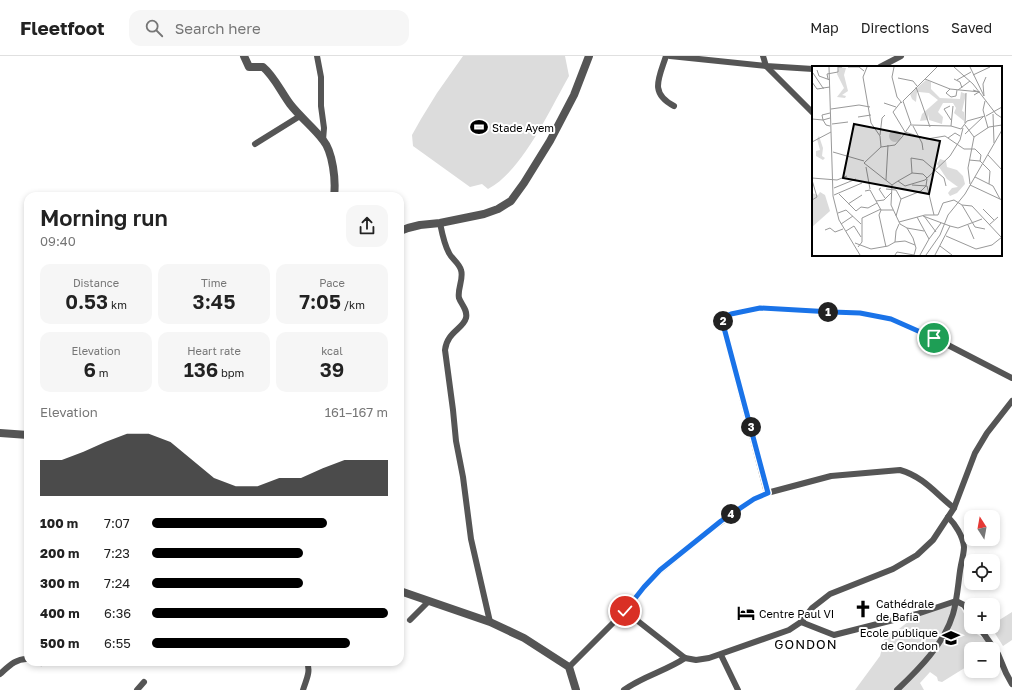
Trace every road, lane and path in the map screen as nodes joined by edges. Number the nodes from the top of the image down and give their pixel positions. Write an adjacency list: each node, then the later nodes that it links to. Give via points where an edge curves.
1 (244, 56): 13 (street, via 249,67 264,67 270,72)
2 (317, 56): 14 (street, via 321,77)
3 (589, 56): 17 (street, via 574,95 553,135 511,201 484,214)
4 (666, 56): 11 (street, via 657,84 658,91)
5 (670, 56): 8 (street)
6 (764, 56): 8 (street)
7 (901, 56): 9 (street)
8 (766, 66): 10 (street); 12 (street)
9 (882, 66)
10 (812, 69)
11 (674, 106)
12 (812, 112)
13 (300, 116): 14 (street); 15 (street)
14 (323, 140): 16 (street, via 331,161)
15 (255, 144)
16 (334, 192)
17 (440, 223): 18 (street); 32 (street, via 449,254 458,263 462,275 459,295 466,318 450,336 445,350 471,539)
18 (404, 230)
19 (1012, 378): 23 (street, via 891,319 860,313 760,308 723,317)
20 (1012, 401): 24 (street, via 975,452)
21 (0, 433): 22 (street)
22 (24, 435)
23 (768, 493): 24 (street, via 831,476 900,470 920,478); 30 (street, via 754,499 721,521 660,570)
24 (954, 508): 25 (street)
25 (948, 517): 28 (street, via 955,524 964,546); 33 (street, via 933,540 917,555 893,569 830,594 812,608)
26 (404, 592): 27 (street)
27 (429, 601): 31 (street); 32 (street)
28 (956, 601): 29 (street); 33 (street, via 918,614 834,635); 48 (street, via 948,628 937,647)
29 (964, 605)
30 (625, 611): 36 (street); 39 (street)
31 (410, 620)
32 (490, 622): 39 (street, via 524,638)
33 (801, 622): 35 (street, via 789,630)
34 (984, 634): 42 (street, via 998,654)
35 (721, 655): 36 (street, via 696,660); 47 (street)
36 (684, 658): 46 (street, via 642,678)
37 (24, 660): 40 (street, via 15,662)
38 (307, 666): 44 (street, via 308,680)
39 (569, 667): 45 (street)
40 (0, 674)
41 (144, 682): 43 (street)
42 (1012, 684)
43 (137, 690)
44 (303, 690)
45 (576, 690)
46 (624, 690)
47 (738, 690)
48 (897, 690)

